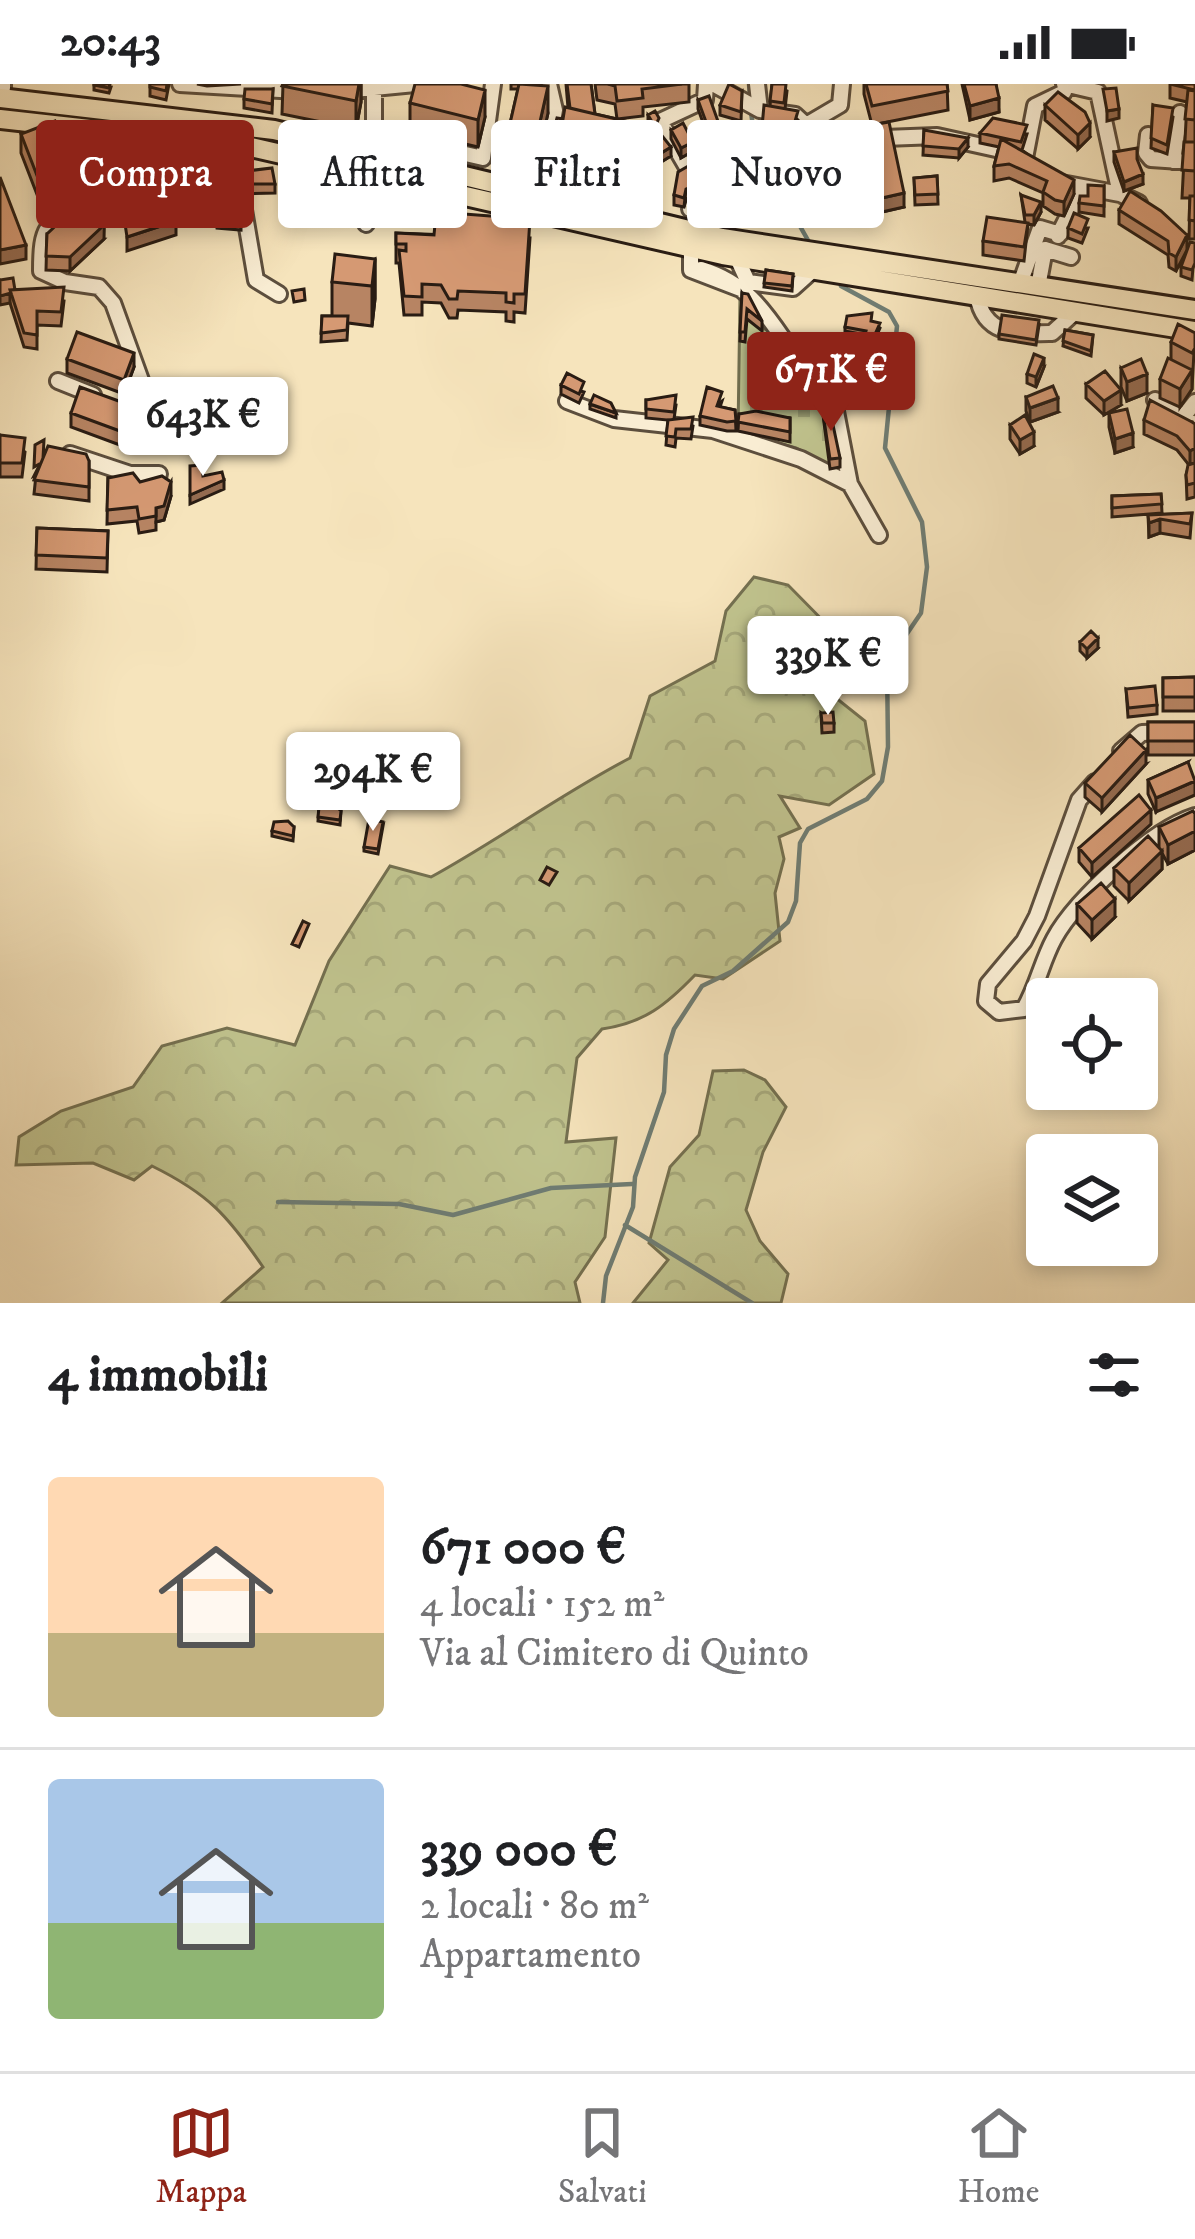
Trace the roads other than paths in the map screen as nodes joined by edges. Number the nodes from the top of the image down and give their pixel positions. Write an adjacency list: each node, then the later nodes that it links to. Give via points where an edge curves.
1 (180, 84): 9 (street)
2 (416, 84): 9 (street)
3 (493, 84): 9 (street, via 483,158 374,133)
4 (549, 84): 14 (street)
5 (710, 84): 11 (street); 23 (street, via 705,100 660,121)
6 (757, 84): 11 (street)
7 (842, 84): 16 (street, via 843,100)
8 (1066, 86): 22 (street, via 1035,106); 25 (street, via 1099,92)
9 (374, 88)
10 (2, 90): 32 (main road, via 274,130)
11 (760, 110): 15 (street)
12 (1180, 113): 20 (street)
13 (0, 119): 17 (main road)
14 (553, 120)
15 (800, 120)
16 (813, 120)
17 (36, 127)
18 (1148, 135): 20 (street, via 1148,157)
19 (884, 138): 22 (street, via 937,136)
20 (1173, 161): 21 (street)
21 (1195, 162)
22 (1034, 167): 24 (street)
23 (687, 168)
24 (1082, 188): 25 (street); 34 (street, via 1059,235 1040,228)
25 (1120, 194): 27 (street)
26 (467, 196): 30 (main road)
27 (1161, 219)
28 (44, 228): 41 (street, via 41,272 99,286 147,397 132,410)
29 (247, 228): 37 (street, via 256,280)
30 (691, 248): 32 (main road); 36 (street, via 699,276)
31 (1071, 257): 34 (street, via 1046,249)
32 (813, 262): 35 (main road)
33 (701, 269): 36 (street, via 728,275)
34 (1029, 286): 35 (main road); 38 (main road)
35 (969, 289): 39 (main road); 39 (street, via 993,327 1052,333)
36 (744, 290): 48 (street, via 783,334 806,378 833,396)
37 (278, 294)
38 (1195, 310)
39 (1075, 312): 40 (main road)
40 (1195, 331)
41 (58, 381)
42 (1155, 400): 45 (street)
43 (567, 401): 48 (street, via 614,419 712,430)
44 (1195, 402): 45 (street)
45 (1190, 421)
46 (54, 450): 47 (street, via 130,474)
47 (159, 474)
48 (850, 484): 49 (street)
49 (879, 535)
50 (1195, 731): 51 (street, via 1137,734 1079,800 1037,916 988,984 990,1006 1005,1014 1024,1009 1054,939 1148,842)
51 (1195, 816)

